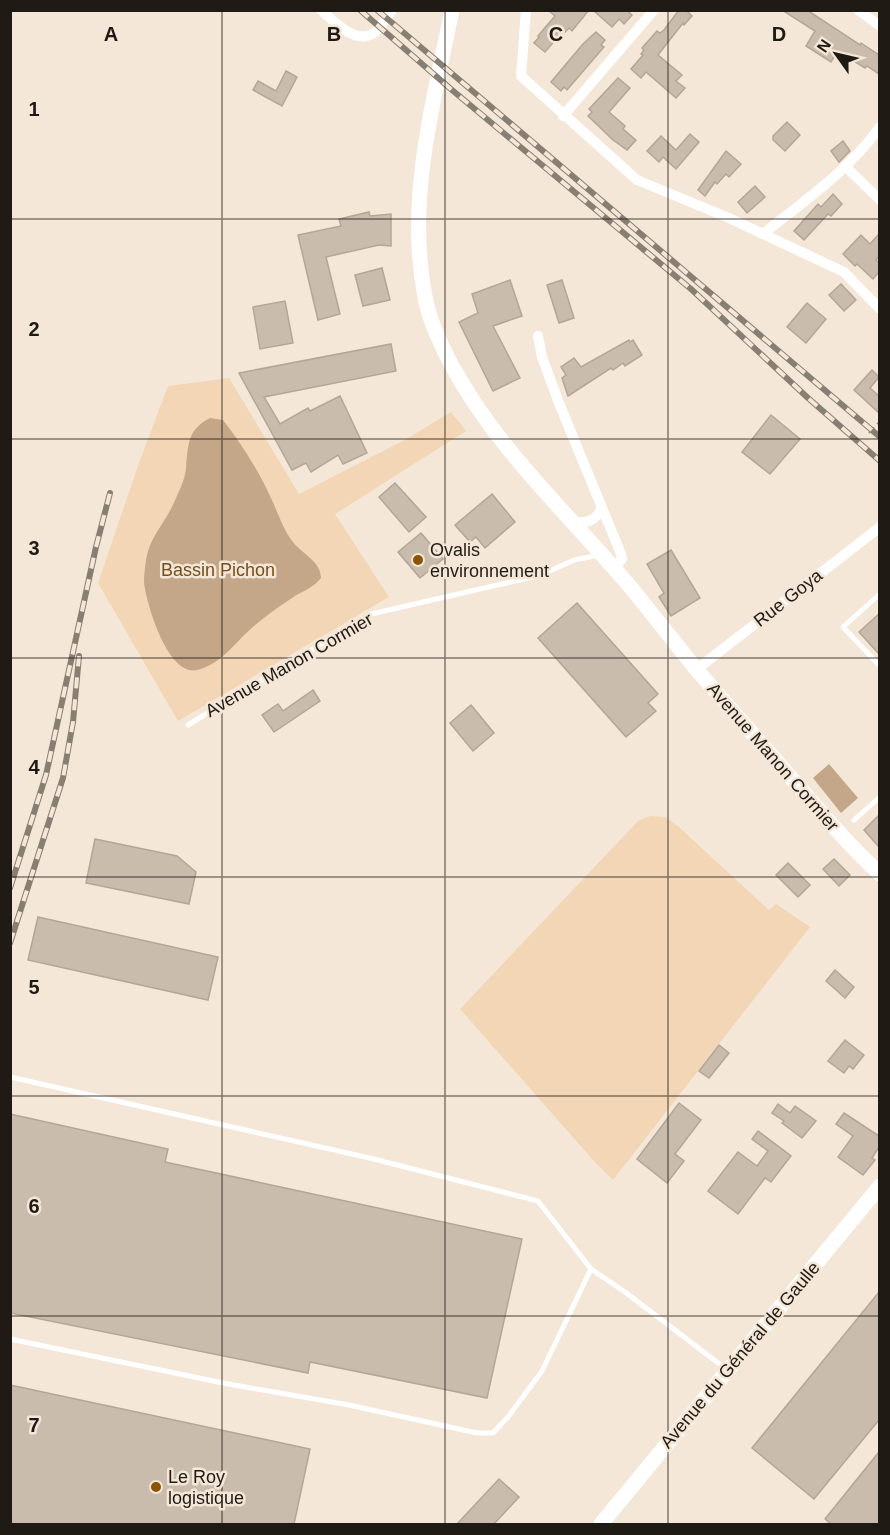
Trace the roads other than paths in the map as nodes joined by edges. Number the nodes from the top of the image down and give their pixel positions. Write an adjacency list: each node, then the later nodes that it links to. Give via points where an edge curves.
1 (321, 10): 2 (street, via 346,32 365,36 375,32)
2 (392, 10)
3 (452, 10): 16 (street, Avenue Manon Cormier, via 424,147 419,194 418,230 425,299 446,354 469,396 515,458)
4 (526, 10): 8 (street, via 521,76)
5 (654, 10): 8 (street)
6 (858, 10): 7 (street)
7 (879, 26)
8 (563, 116): 12 (street, via 637,180)
9 (879, 127): 10 (street)
10 (846, 167): 11 (street); 12 (street)
11 (879, 200)
12 (763, 234): 13 (street, via 844,272)
13 (879, 309)
14 (538, 336): 15 (street, via 546,366)
15 (602, 507): 16 (street, via 594,520); 19 (street, via 622,559)
16 (572, 522): 18 (street, Avenue Manon Cormier)
17 (879, 527): 22 (street, Rue Goya)
18 (601, 555): 19 (street, Avenue Manon Cormier); 23 (lane, Avenue Manon Cormier, via 574,560 541,575 371,614)
19 (614, 568): 22 (street, Avenue Manon Cormier)
20 (879, 594): 21 (lane, via 843,627)
21 (879, 666)
22 (697, 669): 26 (street, Avenue Manon Cormier, via 827,820)
23 (188, 725)
24 (879, 797): 25 (lane)
25 (854, 820)
26 (879, 874)
27 (10, 1077): 29 (lane, via 374,1159 538,1201)
28 (879, 1186): 31 (street, Avenue du Général de Gaulle)
29 (591, 1269): 30 (lane, via 542,1371 493,1433 477,1433); 31 (lane)
30 (10, 1339)
31 (728, 1371): 32 (street, Avenue du Général de Gaulle)
32 (601, 1524)

